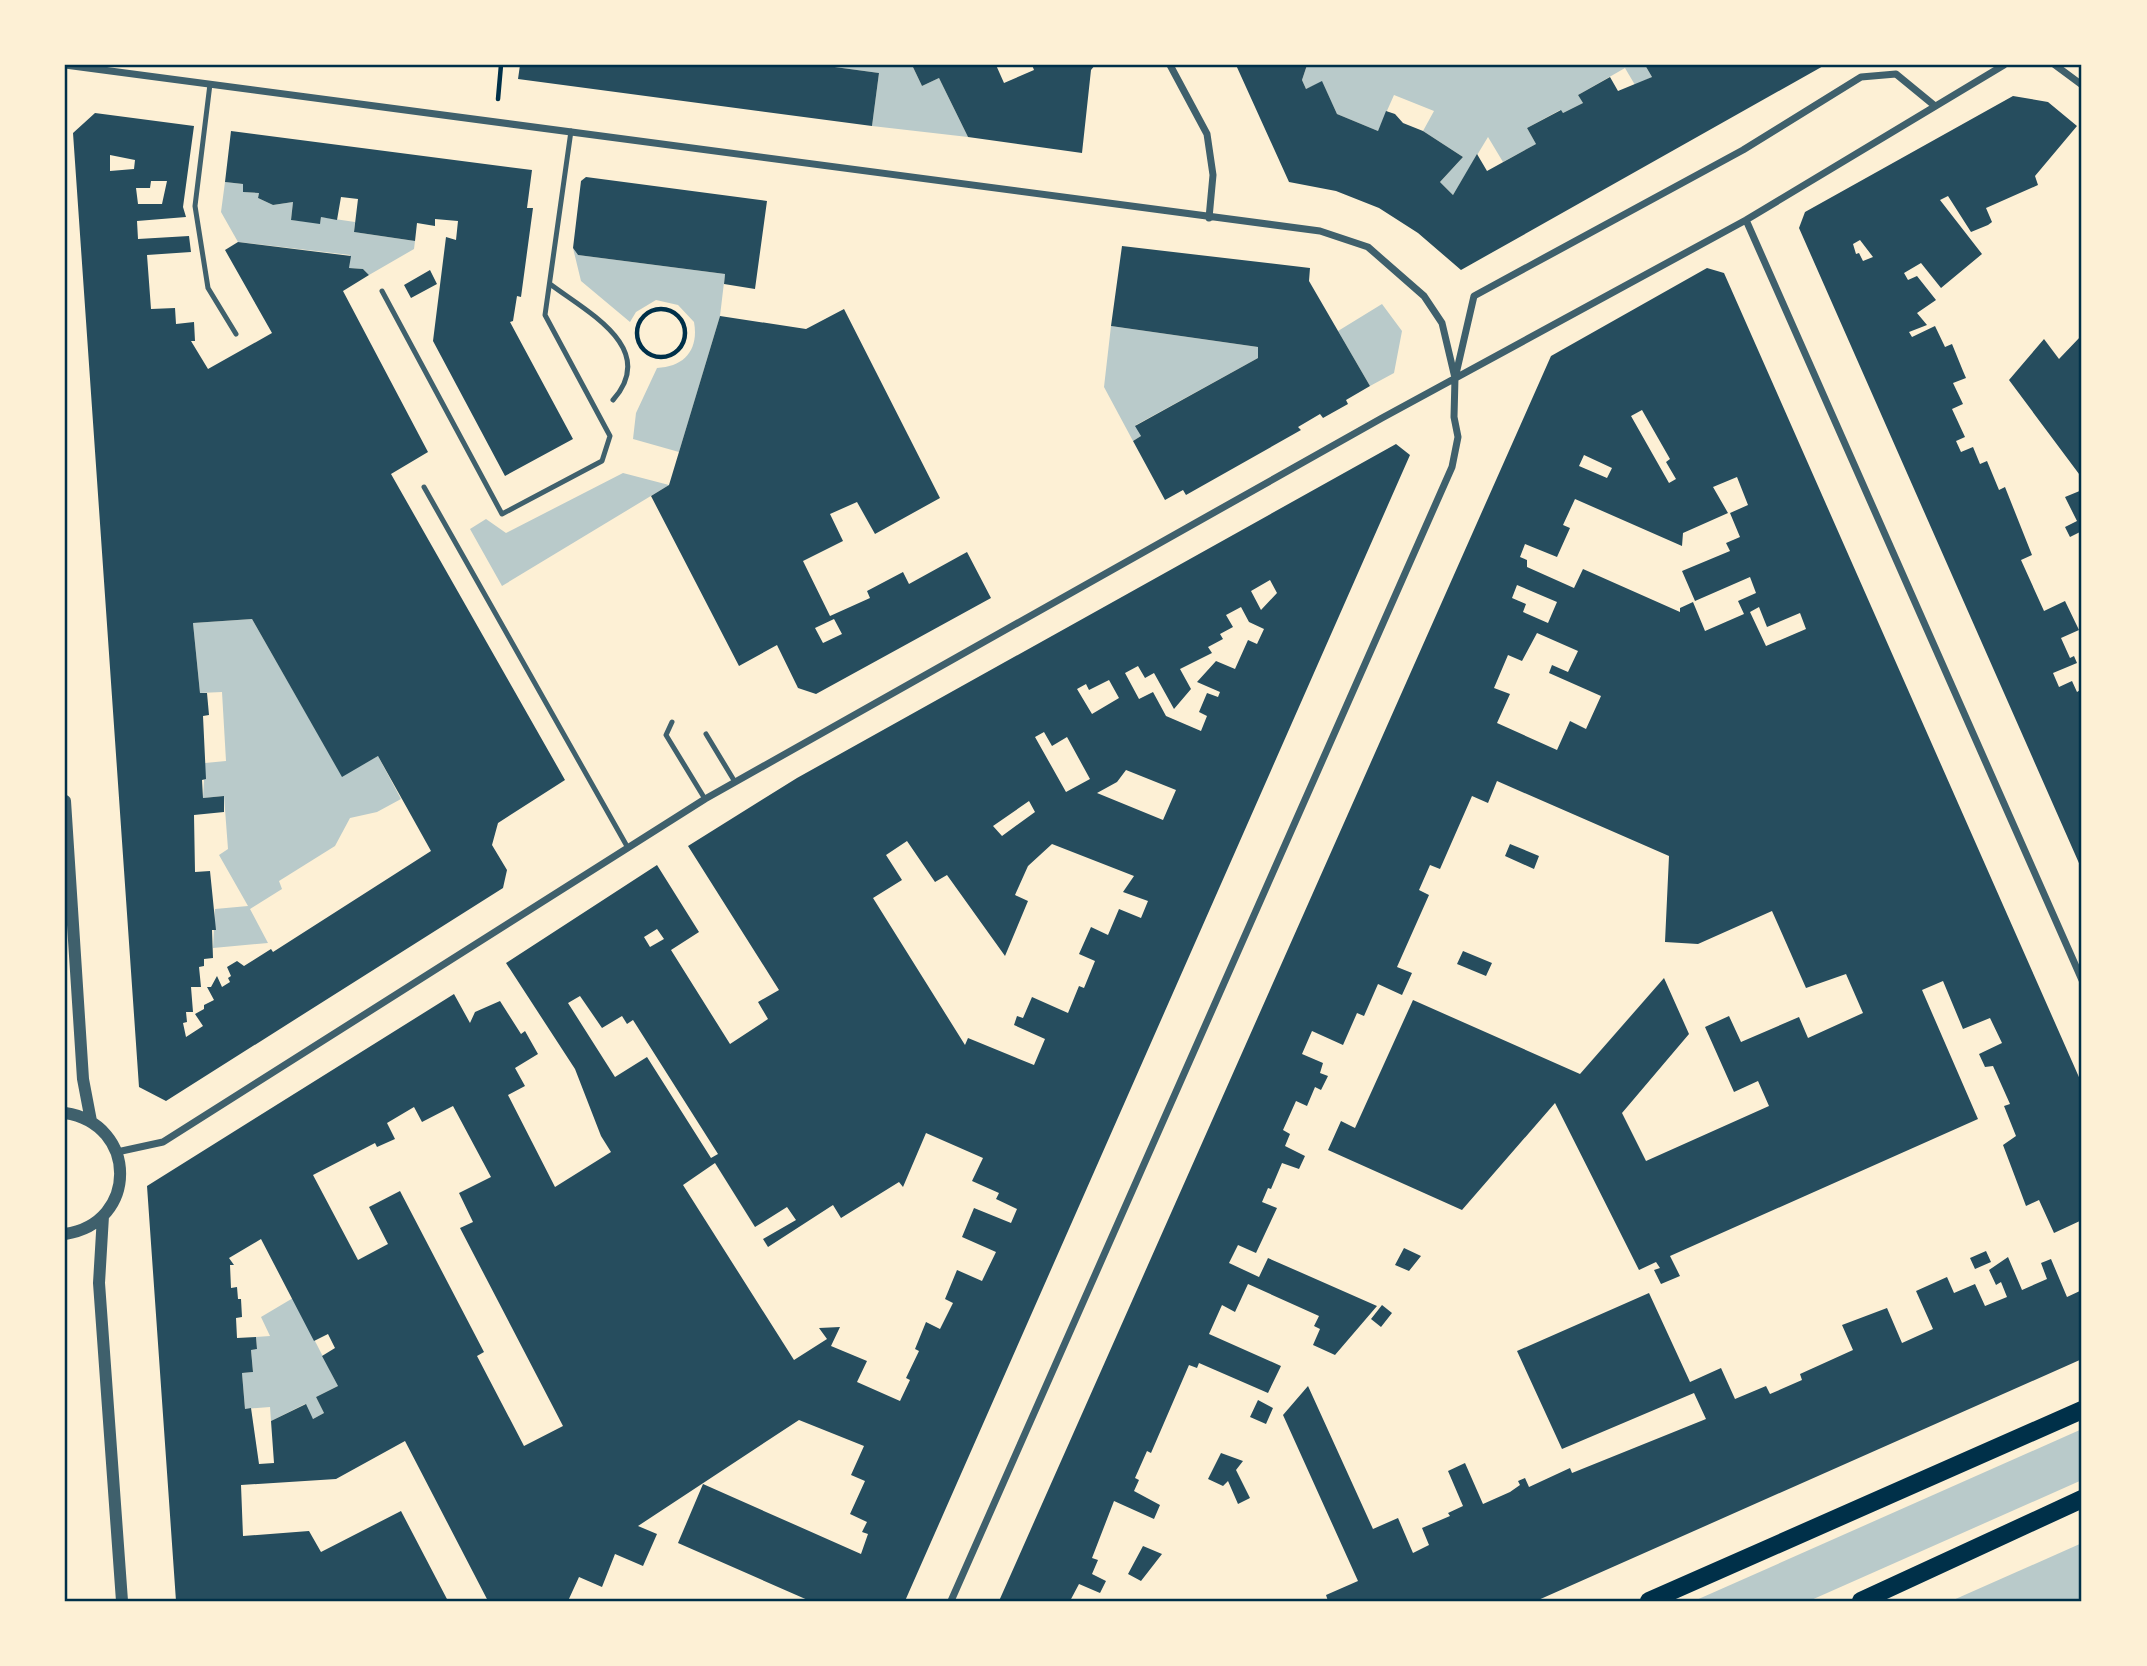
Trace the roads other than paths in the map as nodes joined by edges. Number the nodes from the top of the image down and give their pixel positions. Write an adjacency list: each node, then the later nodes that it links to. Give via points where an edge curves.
1 (65, 65): 5 (street)
2 (1170, 65): 9 (street, via 1207,134 1213,175)
3 (2004, 65): 7 (street)
4 (2055, 65): 6 (street)
5 (210, 84): 8 (street); 13 (lane, via 195,206 208,288)
6 (2082, 85)
7 (1935, 106): 10 (street); 14 (street, via 1896,74 1861,77 1743,150 1474,296)
8 (571, 131): 9 (street); 11 (lane)
9 (1209, 218): 14 (street, via 1320,231 1368,247 1424,296 1442,323)
10 (1746, 220): 14 (street); 23 (street)
11 (550, 284): 12 (lane, via 545,315 610,436 602,461 502,514); 15 (lane, via 617,336 625,348 628,376)
12 (382, 291)
13 (236, 334)
14 (1455, 378): 19 (street); 33 (street, via 1458,437 1452,467)
15 (613, 400)
16 (424, 487): 22 (lane)
17 (672, 722): 20 (lane, via 666,735)
18 (706, 734): 19 (lane)
19 (735, 782): 20 (street)
20 (705, 799): 22 (street)
21 (65, 801): 24 (street)
22 (628, 848): 27 (street, via 163,1142)
23 (2082, 980)
24 (71, 995): 26 (street)
25 (65, 1113): 26 (street)
26 (91, 1121): 27 (street)
27 (117, 1152): 28 (street, via 120,1186)
28 (103, 1216): 29 (street, via 87,1228); 32 (street, via 99,1283)
29 (65, 1234)
30 (2082, 1410): 34 (main road)
31 (2082, 1499): 35 (main road)
32 (122, 1601)
33 (951, 1601)
34 (1648, 1601)
35 (1861, 1601)

